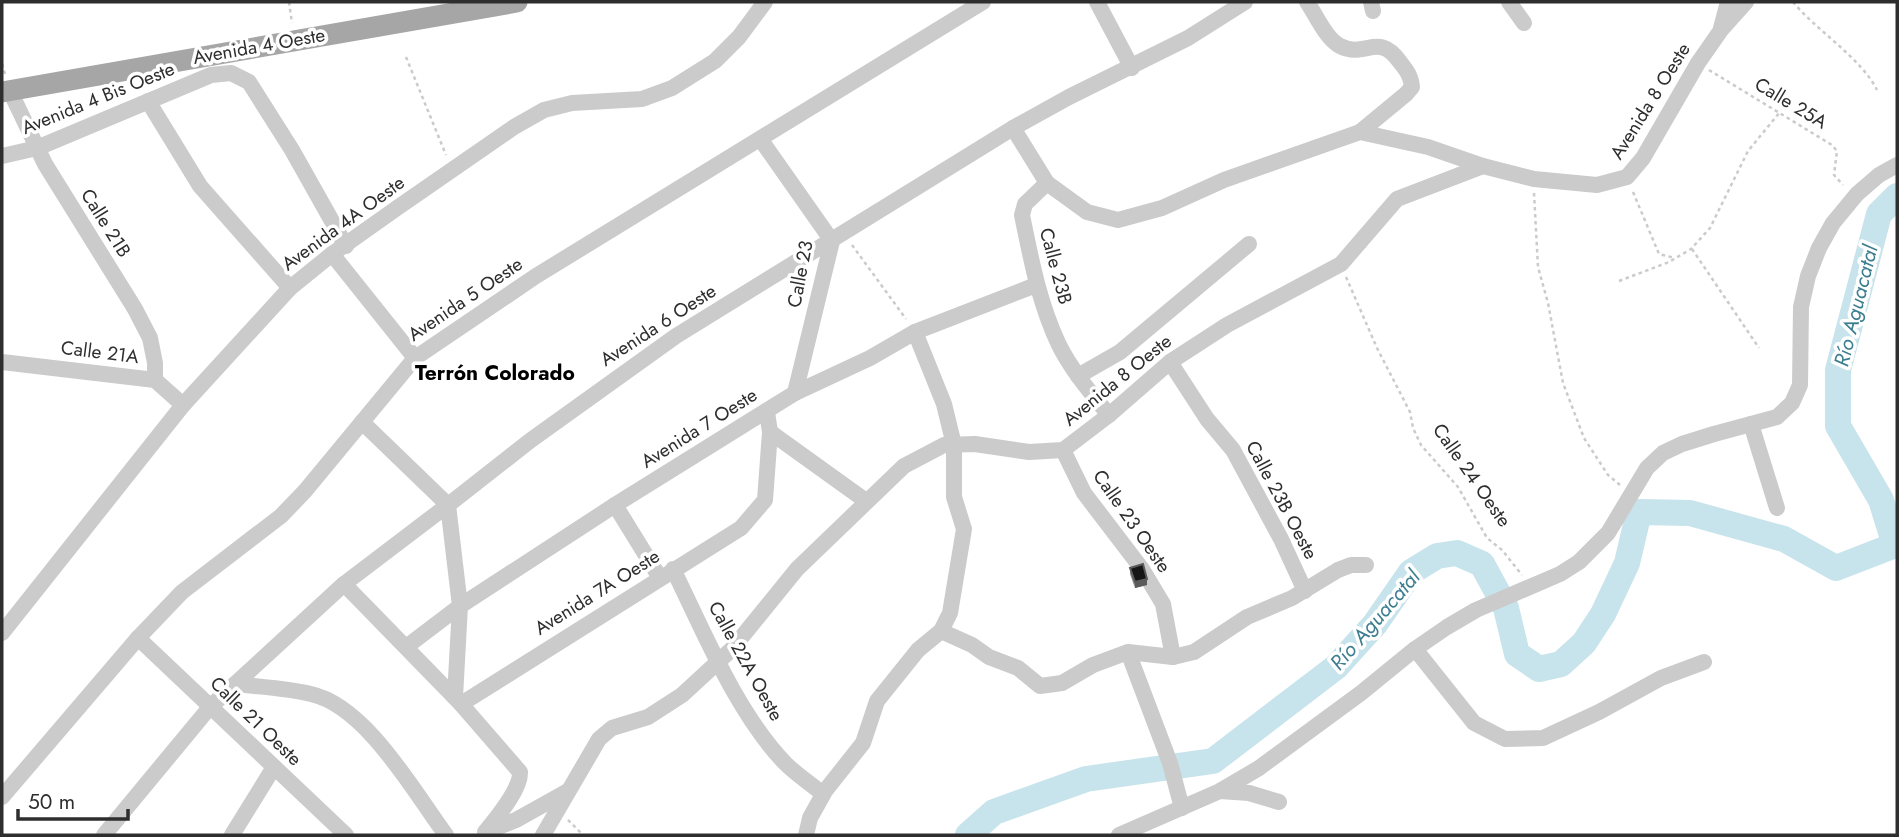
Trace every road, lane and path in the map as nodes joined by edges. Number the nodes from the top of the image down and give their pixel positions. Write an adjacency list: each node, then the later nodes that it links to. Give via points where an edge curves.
1 (289, 2): 14 (path)
2 (517, 2): 14 (main road, Avenida 4 Oeste)
3 (765, 2): 29 (street, Avenida 4A Oeste, via 715,61 672,88 642,99 572,103 544,110)
4 (983, 2): 24 (street, Avenida 5 Oeste)
5 (1097, 2): 17 (street)
6 (1245, 2): 17 (street, Avenida 6 Oeste)
7 (1307, 2): 23 (street, via 1333,41 1357,50 1386,47 1411,77 1412,87 1406,94)
8 (1509, 2): 12 (street)
9 (1728, 2): 13 (street)
10 (1746, 2): 13 (street, Avenida 8 Oeste)
11 (1793, 2): 18 (path, via 1861,68)
12 (1524, 23)
13 (1721, 30): 16 (street, Avenida 8 Oeste)
14 (295, 39): 19 (main road, Avenida 4 Oeste)
15 (406, 57): 29 (path)
16 (1698, 63): 21 (path, Calle 25A); 30 (street, Avenida 8 Oeste, via 1643,158)
17 (1132, 68): 22 (street, Avenida 6 Oeste)
18 (1877, 90)
19 (6, 91): 25 (street, Calle 21B)
20 (148, 101): 25 (street, Avenida 4 Bis Oeste); 37 (street, Avenida 4 Bis Oeste, via 211,75 231,73 249,82 292,150); 42 (street, via 200,186)
21 (1780, 112): 33 (path, Calle 25A, via 1832,145 1837,151 1834,175); 36 (path, via 1748,151 1710,228)
22 (1013, 128): 32 (street); 34 (street, Avenida 6 Oeste)
23 (1360, 132): 28 (street, via 1428,146); 32 (street, via 1224,180 1162,208 1118,220 1087,212)
24 (761, 140): 34 (street, Calle 23); 45 (street, Avenida 5 Oeste, via 536,276)
25 (37, 148): 26 (street, Avenida 4 Bis Oeste); 49 (street, Calle 21B, via 150,338)
26 (2, 156)
27 (1897, 165): 55 (street, via 1857,194 1833,223 1808,276 1801,307 1800,385 1792,403 1777,417)
28 (1483, 166): 31 (street, Avenida 8 Oeste); 39 (street, Avenida 8 Oeste, via 1397,199)
29 (453, 171): 37 (street, Avenida 4A Oeste)
30 (1626, 177): 31 (street, Avenida 8 Oeste, via 1597,185); 38 (path, via 1659,254)
31 (1534, 179): 59 (path, via 1538,267 1563,383 1584,438 1608,475 1616,484)
32 (1046, 183): 41 (street, Calle 23B, via 1025,204 1021,215)
33 (1842, 184)
34 (838, 237): 43 (path, Calle 23); 50 (street, Calle 23); 61 (street, Avenida 6 Oeste, via 614,378)
35 (1249, 244): 48 (street, via 1130,344)
36 (1691, 248): 38 (path); 44 (path)
37 (339, 250): 42 (street, Avenida 4A Oeste); 45 (street)
38 (1675, 258): 40 (path)
39 (1341, 264): 47 (street, Avenida 8 Oeste, via 1227,325); 67 (path, Calle 24 Oeste, via 1421,445 1458,487 1487,538)
40 (1619, 281)
41 (1036, 285): 43 (street, Avenida 7 Oeste); 48 (street, Calle 23B, via 1059,345)
42 (289, 288): 51 (street, Avenida 4A Oeste)
43 (915, 332): 50 (street, Avenida 7 Oeste); 57 (street, via 944,404)
44 (1759, 348)
45 (415, 358): 54 (street, Avenida 5 Oeste)
46 (2, 362): 49 (street, Calle 21A)
47 (1170, 362): 53 (street, Avenida 8 Oeste); 68 (street, Calle 23B Oeste, via 1233,450)
48 (1078, 376): 53 (street, Calle 23B)
49 (155, 380): 51 (street, Calle 21A)
50 (795, 393): 52 (street, Avenida 7 Oeste)
51 (183, 405): 71 (street, Avenida 4A Oeste)
52 (767, 412): 56 (street); 62 (street, Avenida 7 Oeste)
53 (1109, 415): 58 (street, Avenida 8 Oeste)
54 (362, 422): 61 (street); 72 (street, Avenida 5 Oeste, via 281,516 182,592)
55 (1751, 424): 59 (street, via 1663,453); 63 (street)
56 (770, 432): 60 (street); 65 (street, Avenida 7A Oeste, via 765,500 741,528)
57 (954, 444): 58 (street, Avenida 8 Oeste, via 1029,452); 60 (street, Avenida 8 Oeste, via 904,466); 70 (street, via 954,497 964,529 950,613)
58 (1063, 450): 76 (street, Calle 23 Oeste, via 1084,493 1163,604)
59 (1633, 488): 67 (street, via 1595,547 1560,574)
60 (866, 501): 77 (street, Avenida 8 Oeste, via 797,569)
61 (448, 505): 66 (street, Avenida 6 Oeste); 69 (street)
62 (615, 505): 65 (street, Calle 22A Oeste); 69 (street, Avenida 7 Oeste)
63 (1777, 508)
64 (1366, 565): 68 (street, via 1338,570)
65 (667, 574): 77 (street, Calle 22A Oeste); 80 (street, Avenida 7A Oeste)
66 (344, 584): 73 (street); 79 (street, Avenida 6 Oeste)
67 (1531, 587): 74 (street, via 1476,610)
68 (1305, 591): 76 (street, via 1247,617 1194,652)
69 (460, 606): 73 (street, Avenida 7 Oeste); 80 (street)
70 (941, 631): 75 (street, via 1018,667 1040,686 1062,683); 85 (street, via 918,650 877,701 863,743)
71 (2, 633)
72 (138, 638): 81 (street, Calle 21 Oeste); 86 (street, Avenida 5 Oeste)
73 (406, 647): 80 (street)
74 (1415, 649): 78 (street, via 1474,723 1505,739 1543,738 1661,678); 84 (street, via 1259,768)
75 (1128, 652): 76 (street); 88 (street)
76 (1173, 657)
77 (719, 662): 83 (street, Avenida 8 Oeste, via 648,717 611,728 599,739); 85 (street, Calle 22A Oeste, via 770,745)
78 (1704, 662)
79 (236, 684): 81 (street, Avenida 6 Oeste); 94 (street, via 313,694 341,708 374,736)
80 (458, 700): 90 (street, via 520,772 509,799)
81 (210, 707): 82 (street, Calle 21 Oeste); 91 (street, Avenida 6 Oeste)
82 (274, 767): 92 (street); 93 (street, Calle 21 Oeste)
83 (570, 790): 89 (street, Avenida 8 Oeste); 90 (street, via 525,816)
84 (1220, 791): 87 (street); 88 (street)
85 (823, 794): 97 (street)
86 (2, 797)
87 (1279, 802)
88 (1181, 804): 98 (street)
89 (558, 810): 95 (street, Avenida 8 Oeste); 96 (path)
90 (482, 833)
91 (104, 835)
92 (232, 835)
93 (346, 835)
94 (446, 835)
95 (543, 835)
96 (583, 835)
97 (806, 835)
98 (1119, 835)

